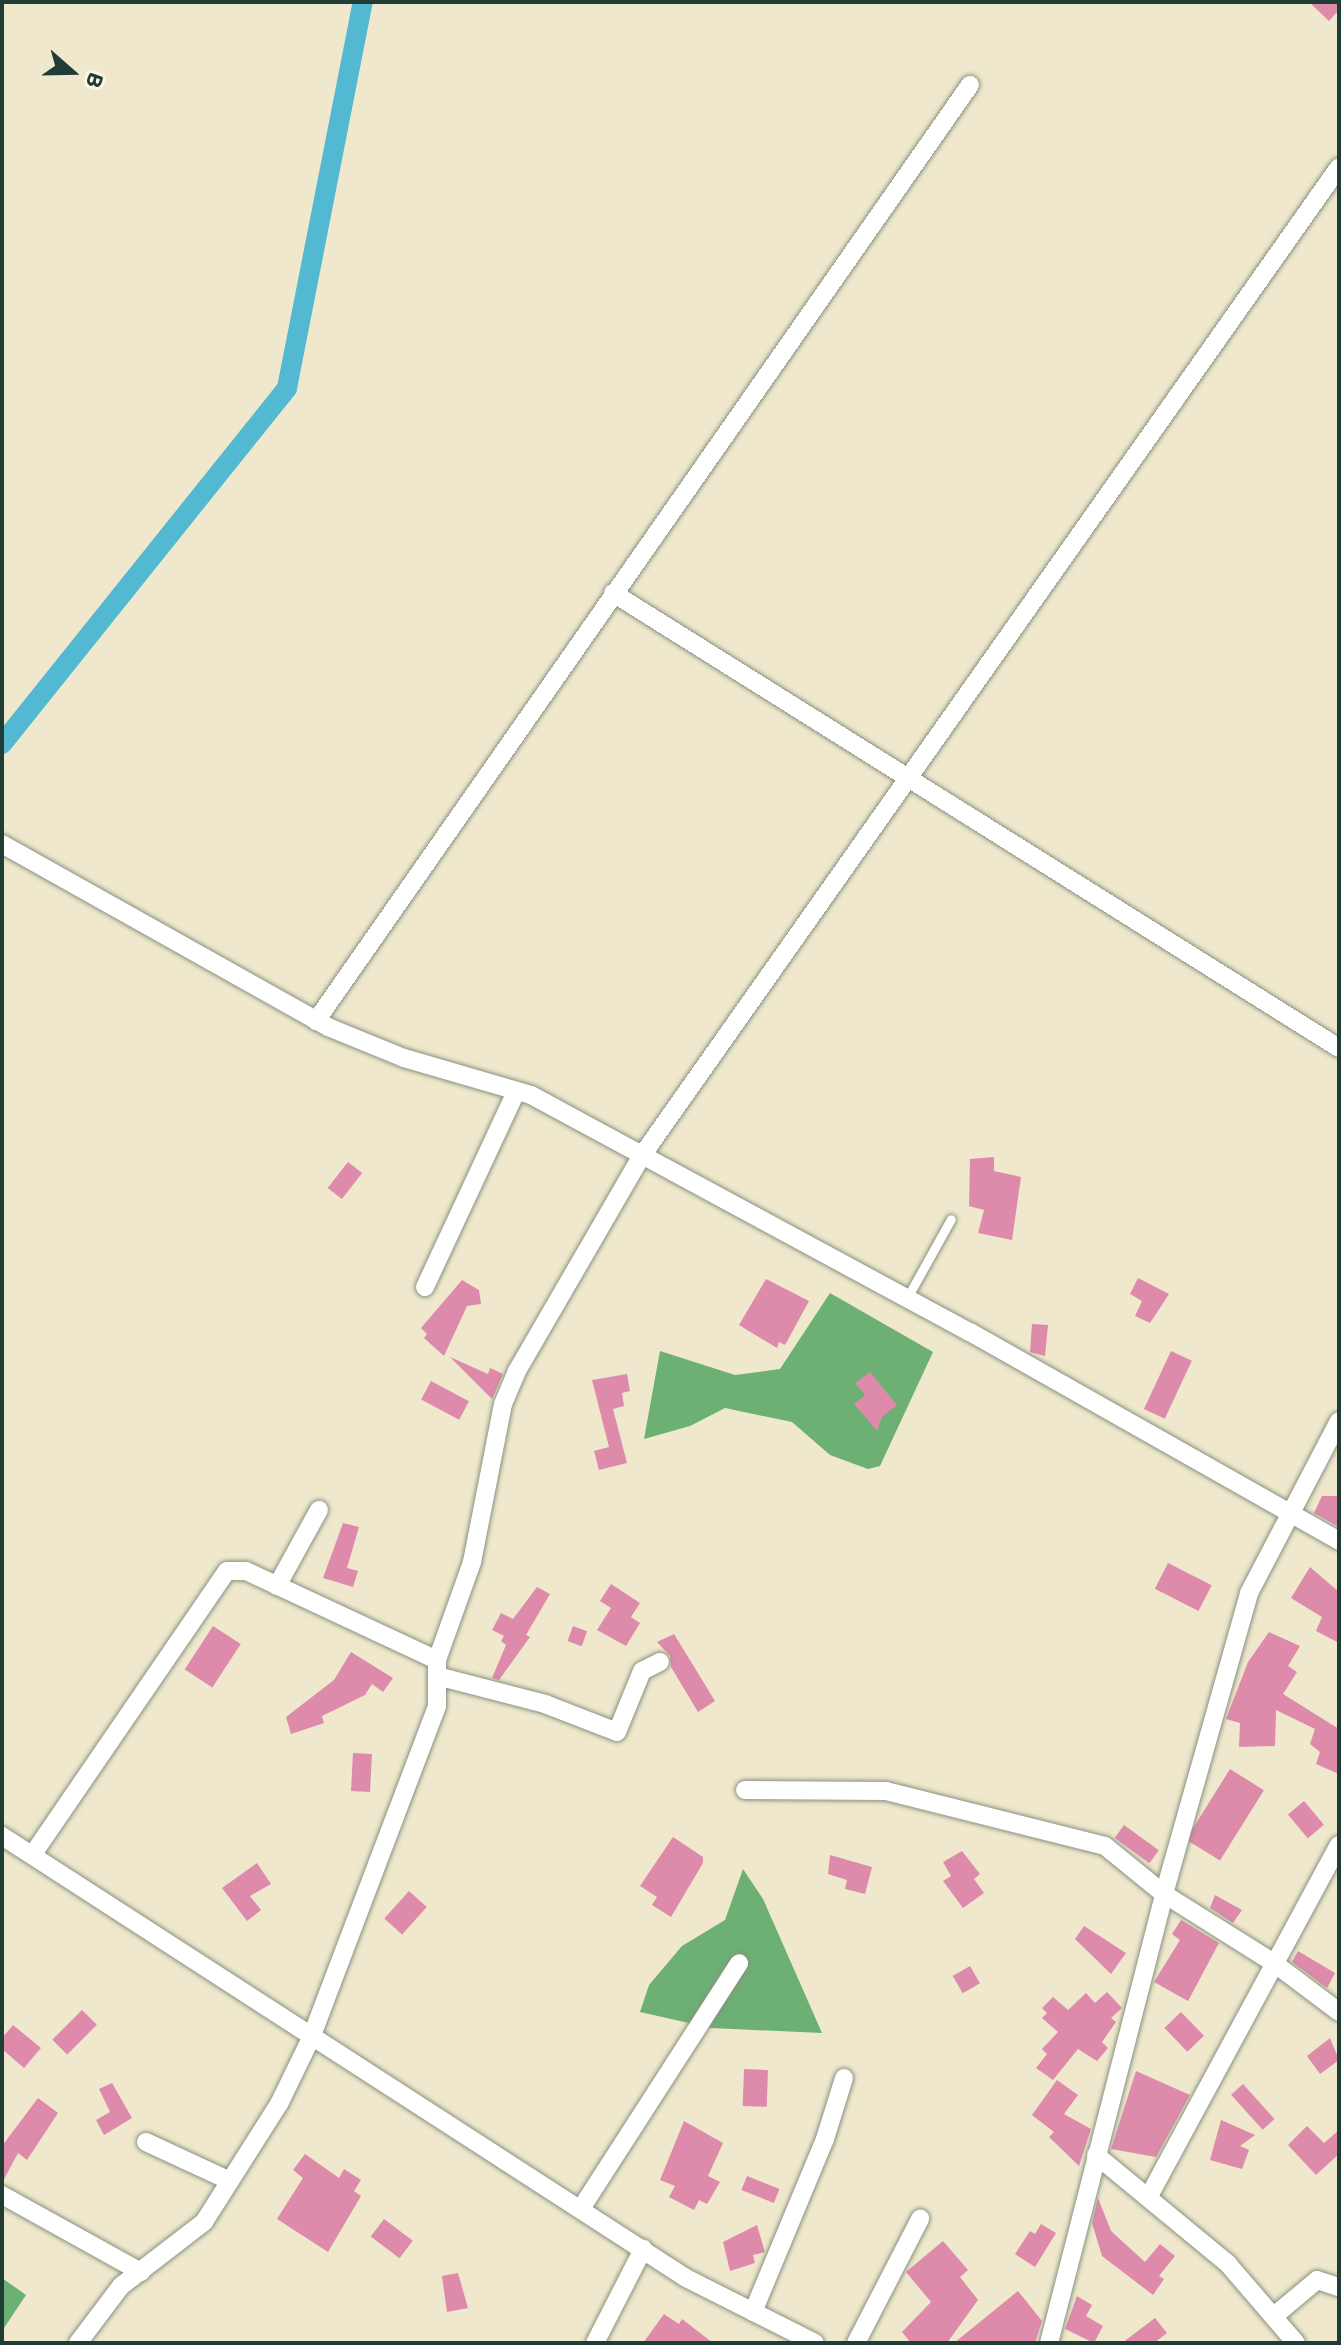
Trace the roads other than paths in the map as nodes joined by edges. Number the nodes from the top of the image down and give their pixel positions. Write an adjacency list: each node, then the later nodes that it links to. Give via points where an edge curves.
1 (970, 85): 3 (street)
2 (1339, 167): 4 (street)
3 (613, 593): 4 (street); 6 (street)
4 (908, 779): 7 (street); 9 (street)
5 (2, 844): 6 (street)
6 (316, 1021): 8 (street, via 404,1058)
7 (1339, 1048)
8 (516, 1092): 9 (street, via 531,1095); 11 (street)
9 (641, 1157): 12 (street); 19 (street, via 503,1404 472,1562)
10 (951, 1219): 12 (lane)
11 (425, 1287)
12 (907, 1298): 15 (street)
13 (1339, 1421): 15 (street)
14 (319, 1510): 17 (street)
15 (1290, 1511): 16 (street); 24 (street, via 1249,1593)
16 (1339, 1541)
17 (277, 1586): 19 (street); 23 (street, via 236,1569 217,1579)
18 (660, 1662): 19 (street, via 642,1671 617,1732)
19 (437, 1668): 28 (street, via 437,1706)
20 (745, 1790): 24 (street, via 886,1791 1105,1846)
21 (2, 1836): 23 (street)
22 (1339, 1845): 26 (street)
23 (33, 1854): 28 (street)
24 (1164, 1894): 26 (street); 31 (street)
25 (739, 1963): 35 (street)
26 (1274, 1963): 27 (street); 34 (street, via 1236,2043)
27 (1339, 2012)
28 (311, 2038): 32 (street, via 279,2104); 35 (street)
29 (844, 2078): 40 (street, via 825,2139)
30 (146, 2142): 32 (street)
31 (1096, 2155): 34 (street); 47 (street)
32 (228, 2180): 38 (street, via 204,2222)
33 (2, 2195): 38 (street)
34 (1149, 2196): 41 (street, via 1228,2264)
35 (582, 2207): 37 (street)
36 (920, 2219): 46 (street)
37 (643, 2249): 40 (street); 44 (street)
38 (141, 2272): 43 (street, via 121,2286)
39 (1339, 2287): 41 (street, via 1317,2280)
40 (753, 2312): 45 (street)
41 (1274, 2316): 42 (street)
42 (1288, 2339)
43 (78, 2343)
44 (595, 2343)
45 (815, 2343)
46 (856, 2343)
47 (1049, 2343)

